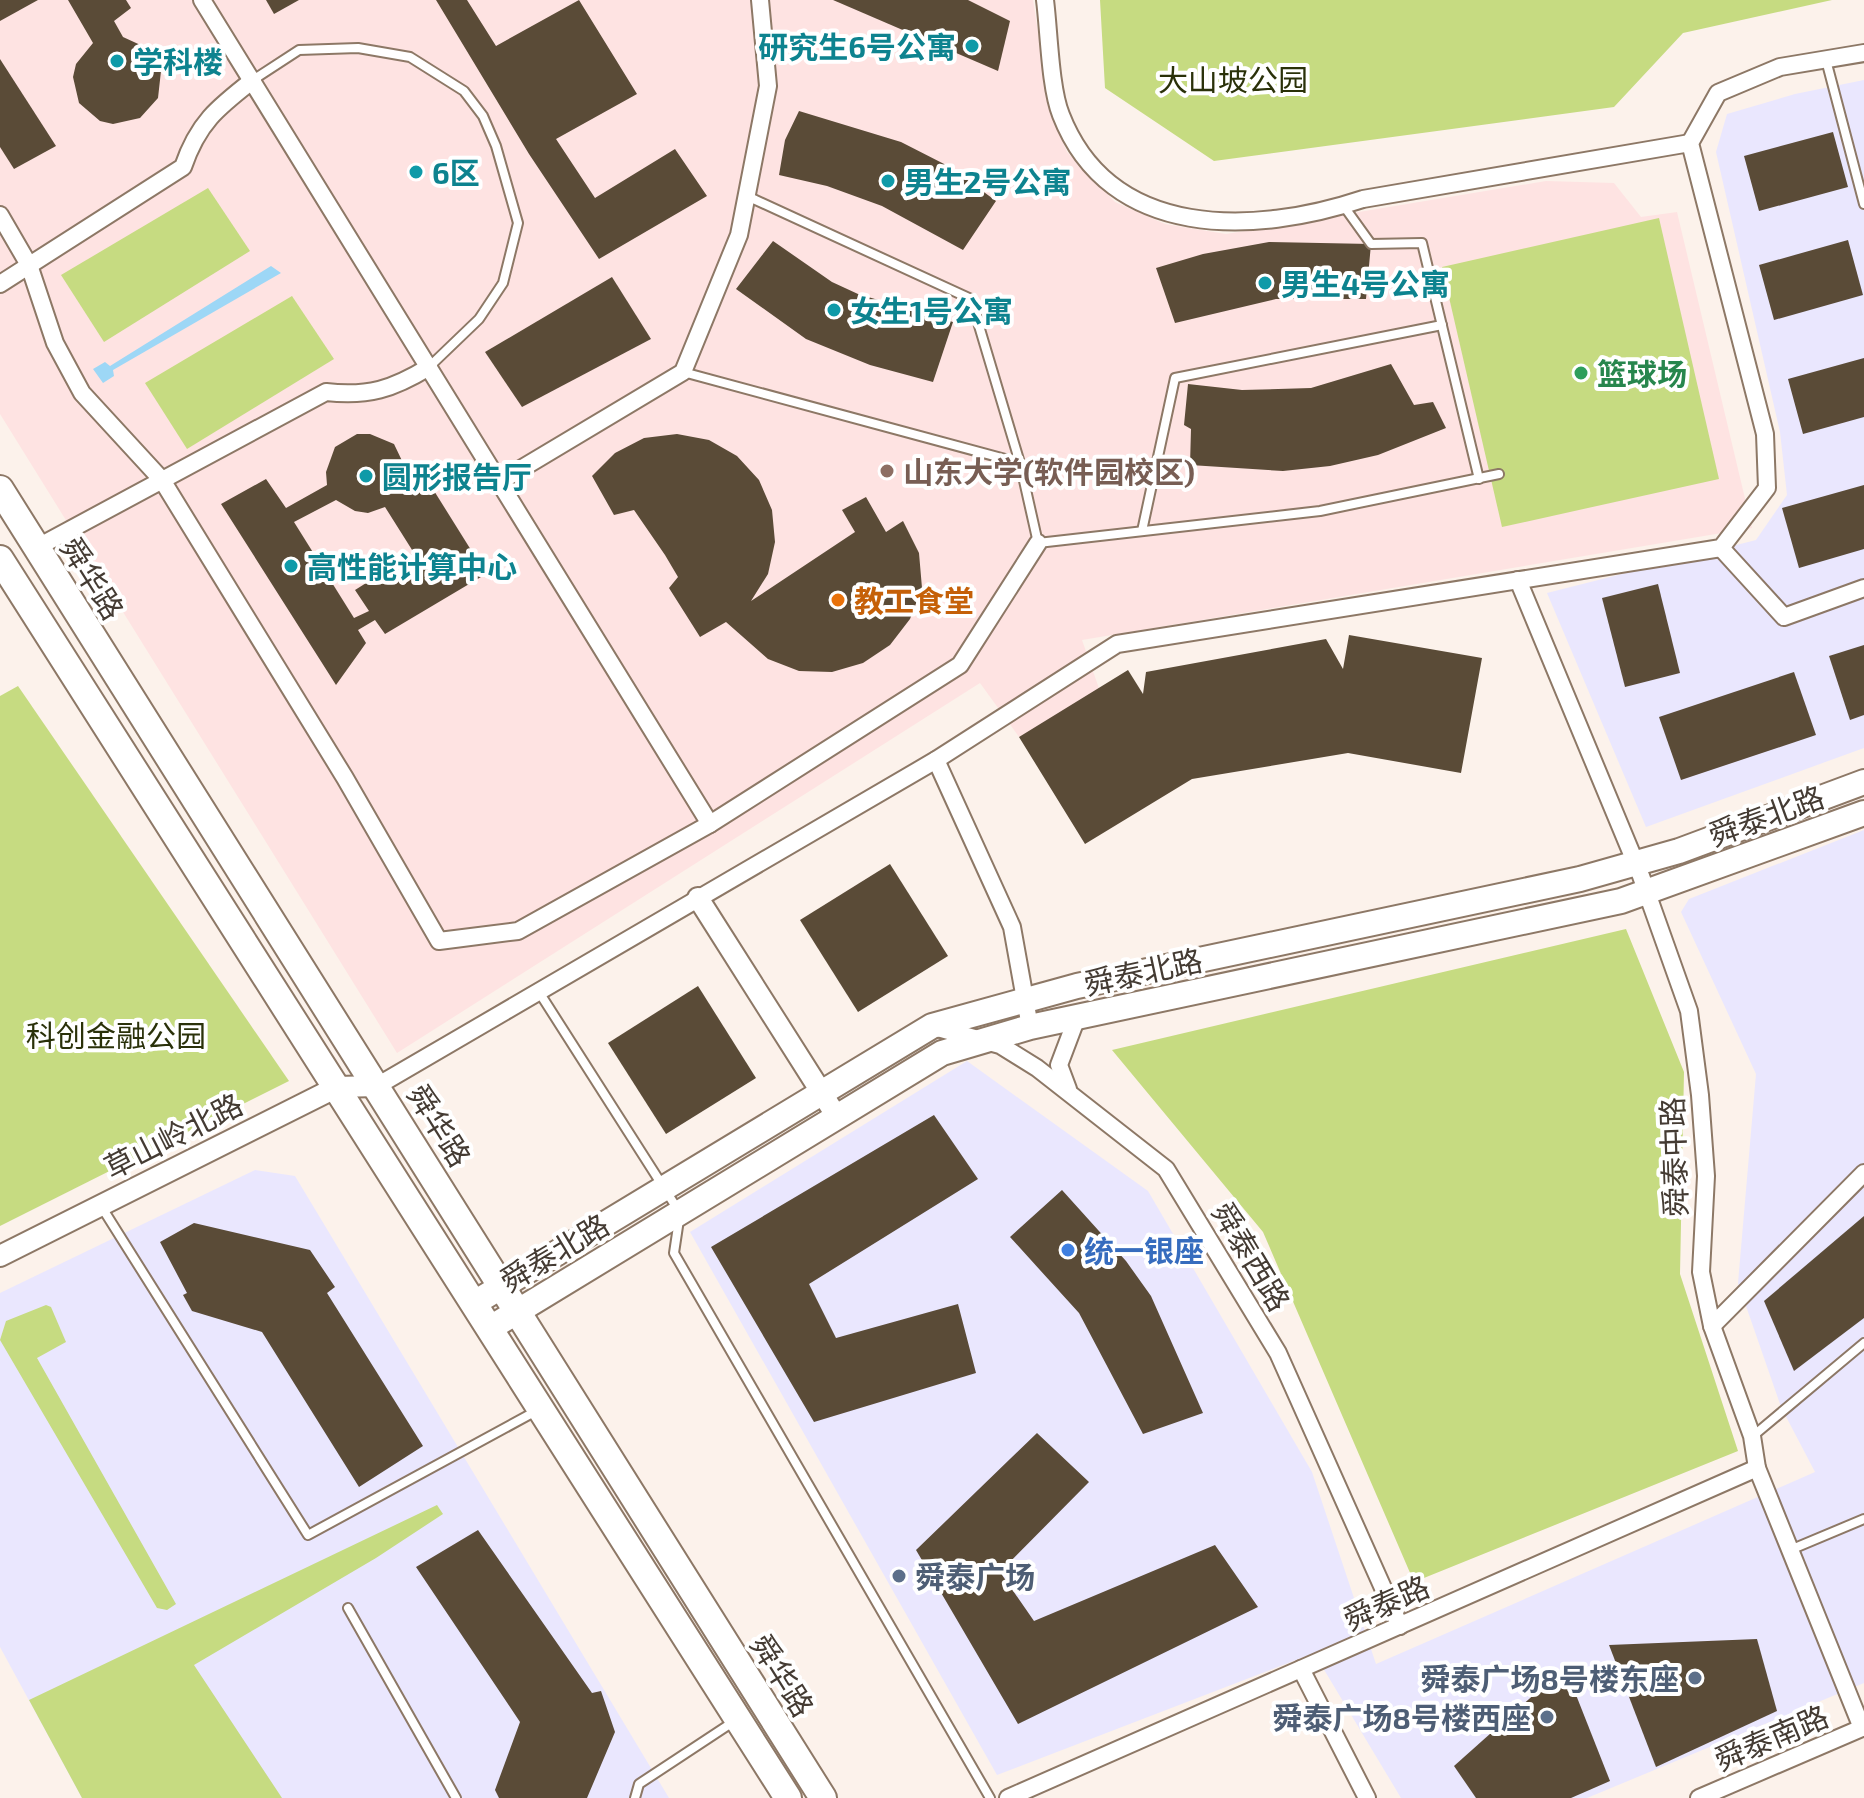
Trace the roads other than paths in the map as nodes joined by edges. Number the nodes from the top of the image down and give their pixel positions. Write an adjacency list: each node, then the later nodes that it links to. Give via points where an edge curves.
1 (202, 0): 6 (street)
2 (760, 0): 8 (street, via 768,86)
3 (1045, 0): 10 (street, via 1059,112 1077,149 1118,190 1168,214 1219,224)
4 (1864, 53): 5 (street)
5 (1826, 59): 7 (street, via 1780,67 1718,93); 9 (lane)
6 (253, 80): 12 (street, via 213,111 192,141 183,167); 15 (street); 15 (lane, via 299,50 358,48 410,57 464,91 483,116 518,223 503,283 479,319)
7 (1690, 143): 10 (street); 26 (street, via 1765,434 1767,488)
8 (747, 196): 16 (street, via 739,235); 17 (lane, via 971,299)
9 (1864, 204)
10 (1343, 205): 14 (lane, via 1371,244 1422,243)
11 (0, 215): 12 (street)
12 (29, 265): 13 (street); 20 (street, via 55,343 82,393)
13 (0, 284)
14 (1442, 325): 19 (lane); 23 (lane, via 1175,378)
15 (429, 367): 20 (street, via 401,384 358,396 326,392); 21 (street)
16 (683, 372): 17 (lane); 21 (street)
17 (1020, 463): 24 (lane)
18 (1499, 474): 19 (lane)
19 (1479, 479): 23 (lane, via 1320,511)
20 (162, 480): 25 (street); 33 (street, via 439,941 518,931)
21 (499, 482): 33 (street)
22 (0, 489): 25 (main road, 舜华路)
23 (1142, 531): 24 (lane)
24 (1038, 543): 33 (street, via 960,665)
25 (36, 548): 42 (main road, 舜华路)
26 (1721, 548): 28 (street); 29 (street, via 1784,617)
27 (0, 559): 43 (main road, 舜华路)
28 (1518, 580): 30 (street, via 1117,644); 34 (street, 舜泰中路)
29 (1864, 588)
30 (936, 760): 35 (street); 37 (street, via 1012,927)
31 (1864, 782): 34 (main road)
32 (1864, 813): 34 (main road, 舜泰北路)
33 (710, 824)
34 (1641, 877): 37 (main road, via 1580,879); 38 (main road, 舜泰北路, via 1606,904); 55 (street, 舜泰中路, via 1689,1011 1706,1176 1701,1272)
35 (698, 898): 36 (street); 45 (street)
36 (538, 991): 42 (street); 48 (lane)
37 (1025, 1001): 39 (main road); 40 (street)
38 (1081, 1017): 40 (main road, 舜泰北路); 44 (street, via 1059,1065)
39 (932, 1026): 41 (street, 舜泰西路); 45 (main road)
40 (1030, 1027): 41 (main road, 舜泰北路)
41 (986, 1040): 44 (street, 舜泰西路); 46 (main road, 舜泰北路, via 942,1053)
42 (377, 1086): 43 (street, 草山岭北路); 52 (main road, 舜华路)
43 (337, 1087): 49 (street, 草山岭北路); 53 (main road, 舜华路)
44 (1069, 1090): 64 (street, 舜泰西路, via 1166,1169 1278,1353)
45 (823, 1093): 46 (street); 48 (main road)
46 (837, 1117): 50 (main road, 舜泰北路)
47 (1864, 1173): 55 (street)
48 (665, 1189): 50 (lane); 52 (main road)
49 (101, 1205): 51 (street, 草山岭北路); 58 (lane, via 308,1535)
50 (680, 1213): 54 (main road, 舜泰北路); 72 (lane, via 674,1253)
51 (0, 1256)
52 (504, 1287): 53 (main road); 54 (main road, 舜华路)
53 (476, 1302): 56 (main road, 舜华路)
54 (518, 1311): 56 (main road, 舜泰北路); 71 (main road, 舜华路)
55 (1712, 1326): 59 (street, 舜泰中路)
56 (492, 1327): 58 (main road, 舜华路)
57 (1864, 1343): 59 (lane)
58 (543, 1408): 66 (main road, 舜华路)
59 (1752, 1436): 60 (street)
60 (1757, 1468): 62 (street); 64 (street, 舜泰路)
61 (1864, 1519): 62 (lane)
62 (1790, 1550): 67 (street)
63 (348, 1608): 68 (lane)
64 (1400, 1626): 65 (street, 舜泰路)
65 (1301, 1669): 73 (street, 舜泰路); 74 (street)
66 (738, 1718): 69 (lane, via 639,1784); 70 (main road, 舜华路)
67 (1863, 1728): 75 (street, 舜泰南路)
68 (456, 1798)
69 (635, 1798)
70 (788, 1798)
71 (823, 1798)
72 (990, 1798)
73 (1008, 1798)
74 (1367, 1798)
75 (1699, 1798)

